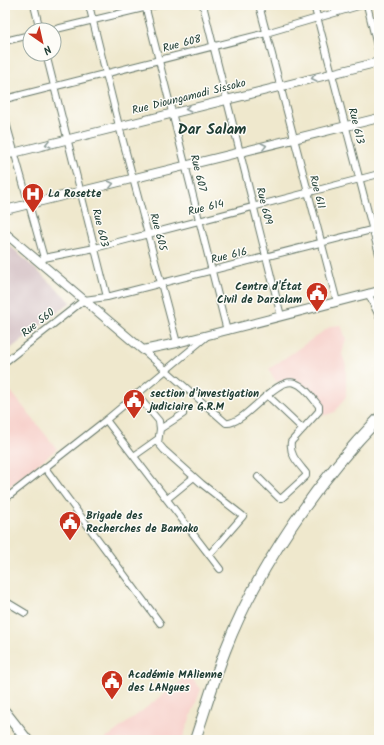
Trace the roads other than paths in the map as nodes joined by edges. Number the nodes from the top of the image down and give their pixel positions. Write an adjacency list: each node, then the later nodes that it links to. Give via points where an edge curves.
1 (34, 5): 12 (street)
2 (89, 5): 11 (street)
3 (156, 5): 9 (street)
4 (203, 5): 17 (street)
5 (259, 5): 14 (street)
6 (314, 5): 10 (street)
7 (362, 5): 10 (street, Rue 608)
8 (367, 5): 18 (street)
9 (146, 6): 11 (street); 19 (street)
10 (318, 19): 14 (street, Rue 608); 22 (street)
11 (93, 20): 13 (street); 23 (street)
12 (38, 22)
13 (62, 28)
14 (266, 33): 17 (street, Rue 608); 25 (street)
15 (22, 37): 16 (street)
16 (5, 41)
17 (214, 46): 19 (street, Rue 608); 27 (street)
18 (379, 54)
19 (160, 61): 23 (street, Rue 608); 28 (street)
20 (48, 62): 24 (street)
21 (379, 62): 22 (street, Rue Dioungamadi Sissoko)
22 (332, 73): 25 (street, Rue Dioungamadi Sissoko, one-way to 25); 32 (street, Rue 613)
23 (106, 74): 24 (street, Rue 608); 31 (street)
24 (54, 86): 26 (street, Rue 608); 34 (street)
25 (279, 86): 27 (street, Rue Dioungamadi Sissoko); 33 (street, Rue 611)
26 (5, 99)
27 (227, 100): 28 (street, Rue Dioungamadi Sissoko, one-way to 28); 35 (street, Rue 609)
28 (173, 113): 31 (street, Rue Dioungamadi Sissoko); 38 (street, Rue 607)
29 (379, 118): 32 (street)
30 (5, 119): 36 (street)
31 (119, 126): 34 (street, Rue Dioungamadi Sissoko); 40 (street, Rue 605)
32 (346, 126): 33 (street); 41 (street, Rue 613)
33 (293, 139): 35 (street, one-way to 33); 43 (street, Rue 611)
34 (67, 140): 36 (street, Rue Dioungamadi Sissoko, one-way to 36); 42 (street, Rue 603)
35 (240, 152): 38 (street); 45 (street, Rue 609)
36 (14, 153): 37 (street, Rue Dioungamadi Sissoko); 44 (street)
37 (5, 155)
38 (186, 165): 40 (street); 47 (street, Rue 607)
39 (379, 174): 41 (street, Rue 614)
40 (133, 178): 42 (street, one-way to 40); 50 (street, Rue 605)
41 (359, 179): 43 (street, Rue 614); 48 (street, Rue 613)
42 (80, 192): 44 (street); 52 (street, Rue 603)
43 (307, 192): 45 (street, Rue 614); 51 (street, Rue 611)
44 (29, 204): 46 (street); 55 (street)
45 (254, 206): 47 (street, Rue 614); 54 (street, Rue 609)
46 (5, 210)
47 (199, 220): 50 (street, Rue 614); 56 (street, Rue 607)
48 (376, 229): 51 (street, Rue 616); 53 (street, Rue 613)
49 (5, 233): 55 (street)
50 (148, 234): 52 (street, Rue 614); 57 (street, Rue 605)
51 (321, 243): 54 (street, Rue 616); 62 (street, Rue 611)
52 (95, 248): 55 (street, Rue 614); 60 (street, Rue 603)
53 (379, 254)
54 (266, 257): 56 (street, Rue 616); 63 (street, Rue 609)
55 (43, 261): 61 (street)
56 (212, 270): 57 (street, Rue 616); 65 (street, Rue 607)
57 (161, 283): 60 (street, Rue 616); 67 (street, Rue 605)
58 (379, 291): 59 (street)
59 (368, 294): 62 (street); 64 (street)
60 (107, 297): 61 (street, Rue 616)
61 (84, 300): 68 (street); 69 (street, Rue 560)
62 (336, 302): 63 (street)
63 (281, 316): 65 (street)
64 (379, 316)
65 (227, 331): 66 (street)
66 (207, 336): 67 (street); 70 (street)
67 (177, 343): 68 (street)
68 (143, 350): 70 (street)
69 (5, 362)
70 (166, 370): 71 (street); 72 (street, via 226,423 234,422)
71 (136, 394): 75 (street); 76 (street, via 159,421)
72 (268, 395): 77 (street); 77 (street, via 288,382 300,385 320,409)
73 (183, 414): 76 (street)
74 (379, 418): 92 (main road, via 342,459 276,551 253,591 226,650)
75 (106, 420): 79 (street); 80 (street)
76 (160, 429): 78 (street)
77 (303, 429): 82 (street, via 290,446 306,476 282,498)
78 (158, 439): 79 (street); 81 (street, via 164,450)
79 (134, 456): 84 (street)
80 (45, 468): 83 (street); 89 (street)
81 (194, 477): 84 (street); 85 (street, via 243,516)
82 (258, 477)
83 (5, 499)
84 (167, 499): 85 (street)
85 (209, 554): 86 (street)
86 (220, 569)
87 (5, 601): 88 (street)
88 (25, 613)
89 (160, 623)
90 (5, 712): 91 (main road)
91 (27, 740)
92 (195, 740)

